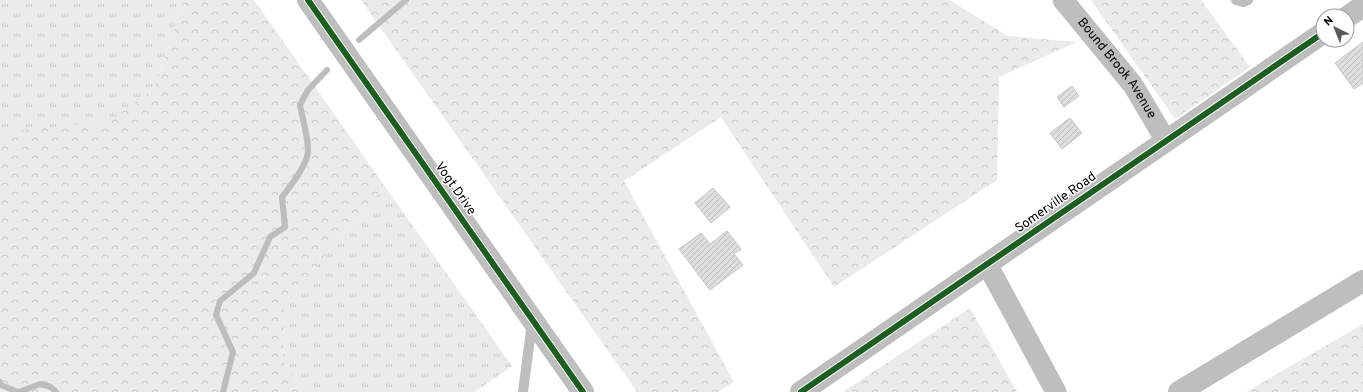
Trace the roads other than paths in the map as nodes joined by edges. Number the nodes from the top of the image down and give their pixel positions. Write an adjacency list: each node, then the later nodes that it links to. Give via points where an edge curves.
1 (308, 0): 9 (main road, Vogt Drive)
2 (1063, 0): 6 (street, Bound Brook Avenue, via 1133,85)
3 (1236, 0): 4 (lane)
4 (1248, 0)
5 (1315, 38): 6 (main road, Somerville Road)
6 (1166, 140): 7 (main road, Somerville Road)
7 (987, 264): 12 (main road, Somerville Road); 13 (street)
8 (1363, 281): 14 (main road)
9 (532, 319): 10 (lane); 11 (main road, Vogt Drive)
10 (523, 392)
11 (583, 392)
12 (801, 392)
13 (1056, 392)
14 (1179, 392)

